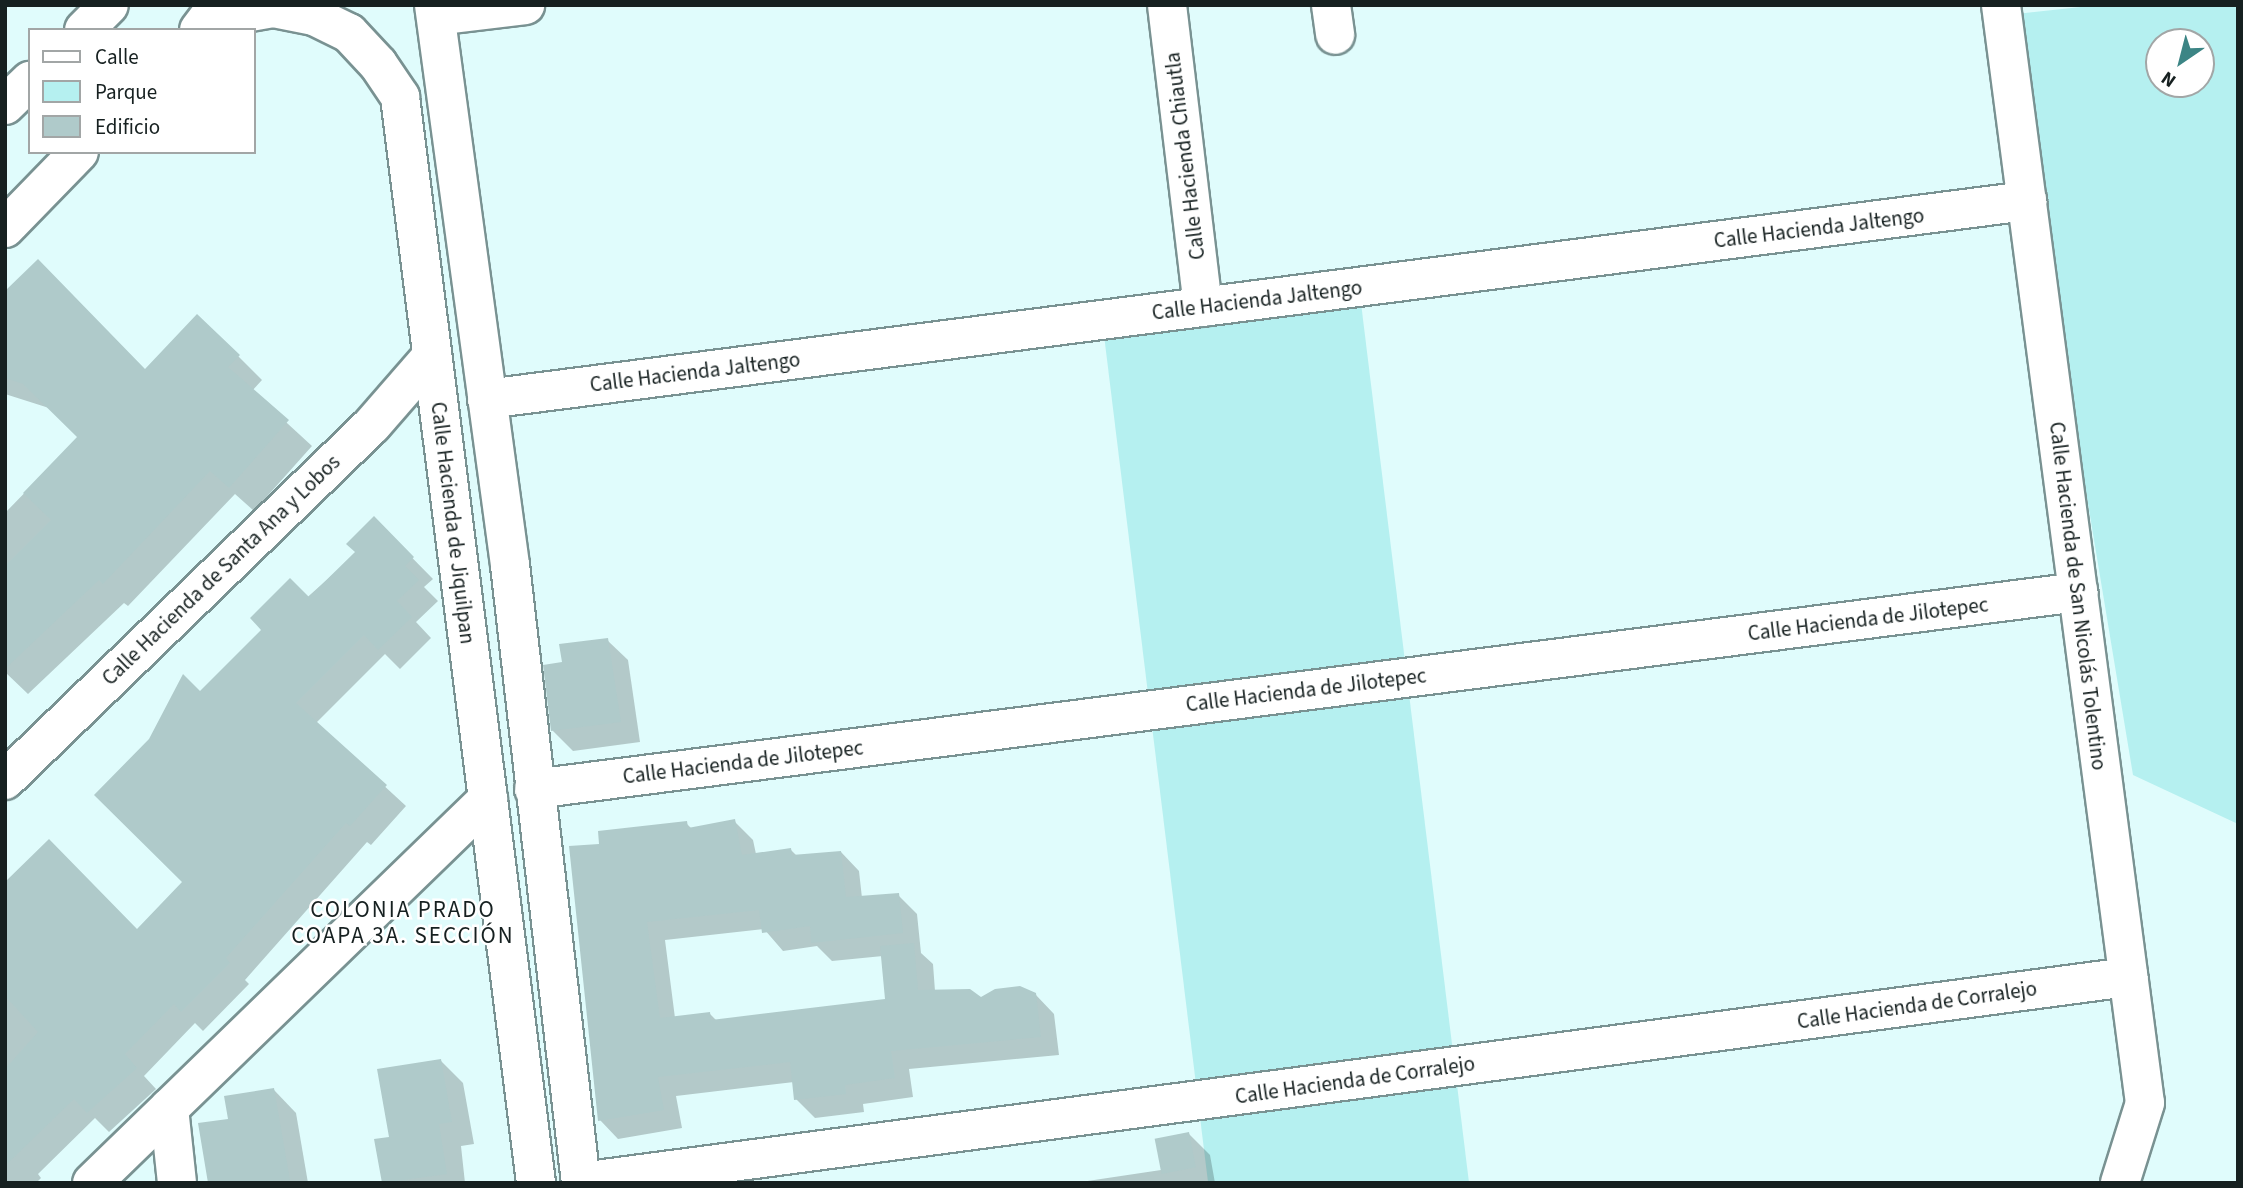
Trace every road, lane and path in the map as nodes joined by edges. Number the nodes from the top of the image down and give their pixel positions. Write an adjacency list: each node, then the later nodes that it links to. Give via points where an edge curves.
1 (109, 5): 7 (street)
2 (218, 5): 8 (street)
3 (525, 5): 6 (street)
4 (1167, 5): 15 (street, Calle Hacienda Chiautla)
5 (2001, 5): 13 (street, Calle Hacienda de San Nicolás Tolentino)
6 (435, 10): 17 (street)
7 (86, 28)
8 (202, 28)
9 (206, 28): 16 (street, Calle Hacienda de Jiquilpan, via 239,14 274,9 300,13 349,33 378,64 400,97)
10 (28, 83): 11 (street)
11 (5, 105)
12 (77, 154): 14 (street)
13 (2027, 201): 15 (street, Calle Hacienda Jaltengo); 20 (street, Calle Hacienda de San Nicolás Tolentino)
14 (5, 228)
15 (1203, 307): 17 (street, Calle Hacienda Jaltengo)
16 (432, 356): 19 (street, Calle Hacienda de Jiquilpan); 21 (street, Calle Hacienda de Santa Ana y Lobos, via 372,425)
17 (487, 399): 18 (street)
18 (510, 565): 19 (street); 22 (street)
19 (458, 566): 23 (street, Calle Hacienda de Jiquilpan)
20 (2078, 592): 22 (street, Calle Hacienda de Jilotepec); 24 (street, Calle Hacienda de San Nicolás Tolentino)
21 (12, 759)
22 (534, 789): 29 (street)
23 (488, 799): 25 (street); 28 (street, Calle Hacienda de Jiquilpan)
24 (2129, 977): 29 (street, Calle Hacienda de Corralejo); 30 (street, Calle Hacienda de San Nicolás Tolentino, via 2145,1103)
25 (169, 1108): 26 (street); 27 (street)
26 (92, 1183)
27 (177, 1183)
28 (536, 1183)
29 (581, 1183)
30 (2120, 1183)

